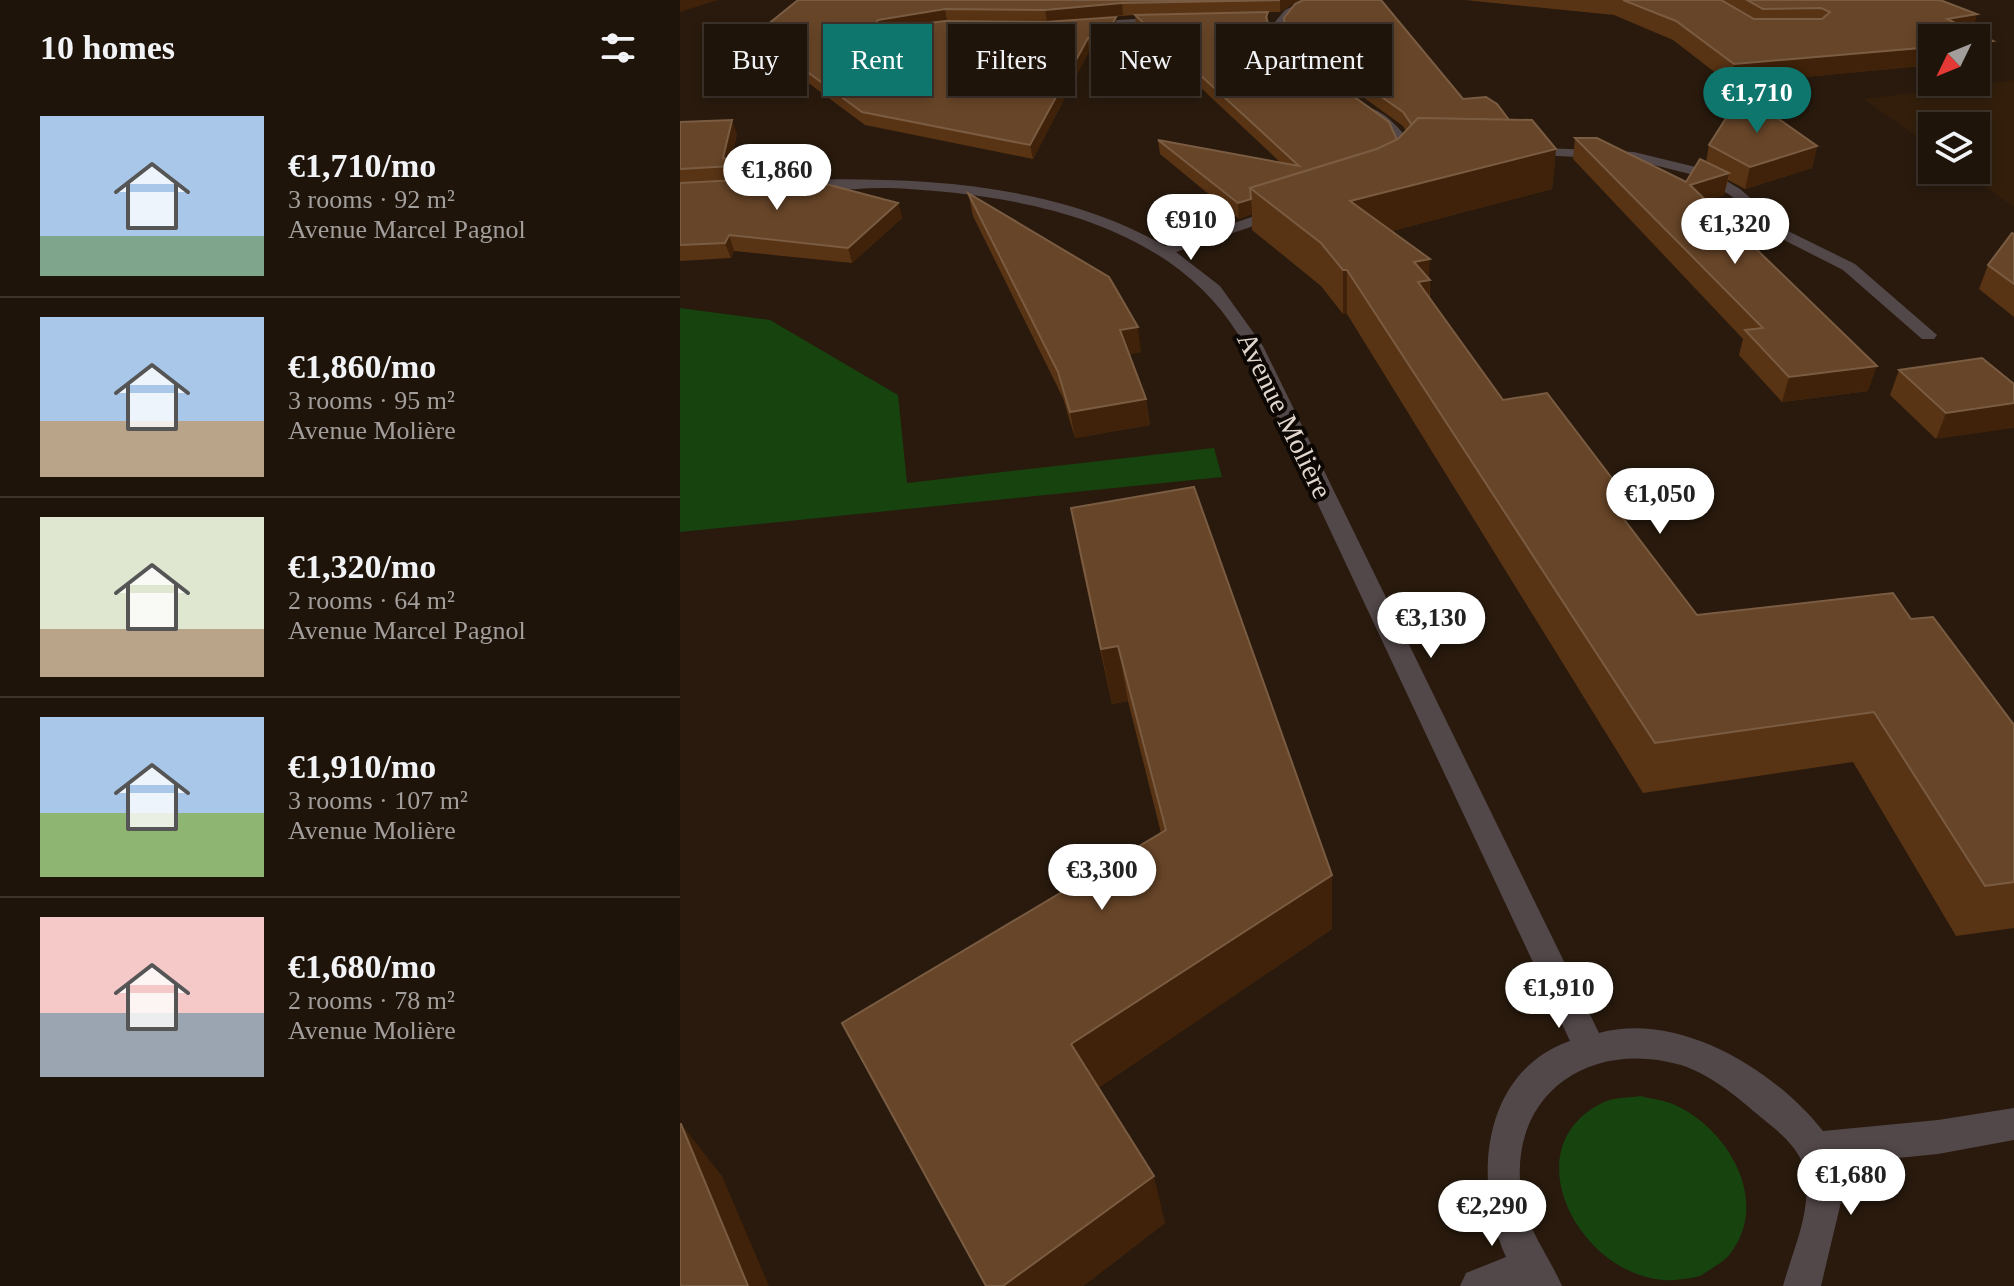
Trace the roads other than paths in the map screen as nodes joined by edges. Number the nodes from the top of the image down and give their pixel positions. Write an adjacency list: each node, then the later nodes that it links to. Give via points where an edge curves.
1 (1313, 0): 3 (street, via 1276,18)
2 (1183, 19): 4 (street)
3 (1275, 24)
4 (1075, 26)
5 (1357, 104): 7 (street, via 1416,150)
6 (1502, 151): 11 (street, via 1634,156 1703,173 1735,192 1785,235 1849,267)
7 (1390, 174)
8 (771, 185): 10 (street, Avenue Molière, via 899,185 990,194 1082,216)
9 (1301, 206): 10 (street)
10 (1164, 251): 12 (street, Avenue Molière, via 1206,281 1254,346)
11 (1928, 335)
12 (1590, 1049): 14 (street, via 1641,1044 1710,1062 1788,1117); 15 (street, via 1563,1060 1525,1092 1505,1136 1502,1193 1509,1224)
13 (2014, 1124): 14 (street)
14 (1815, 1149): 17 (street, via 1823,1173 1823,1206)
15 (1536, 1276): 16 (street)
16 (1479, 1286)
17 (1802, 1286)

